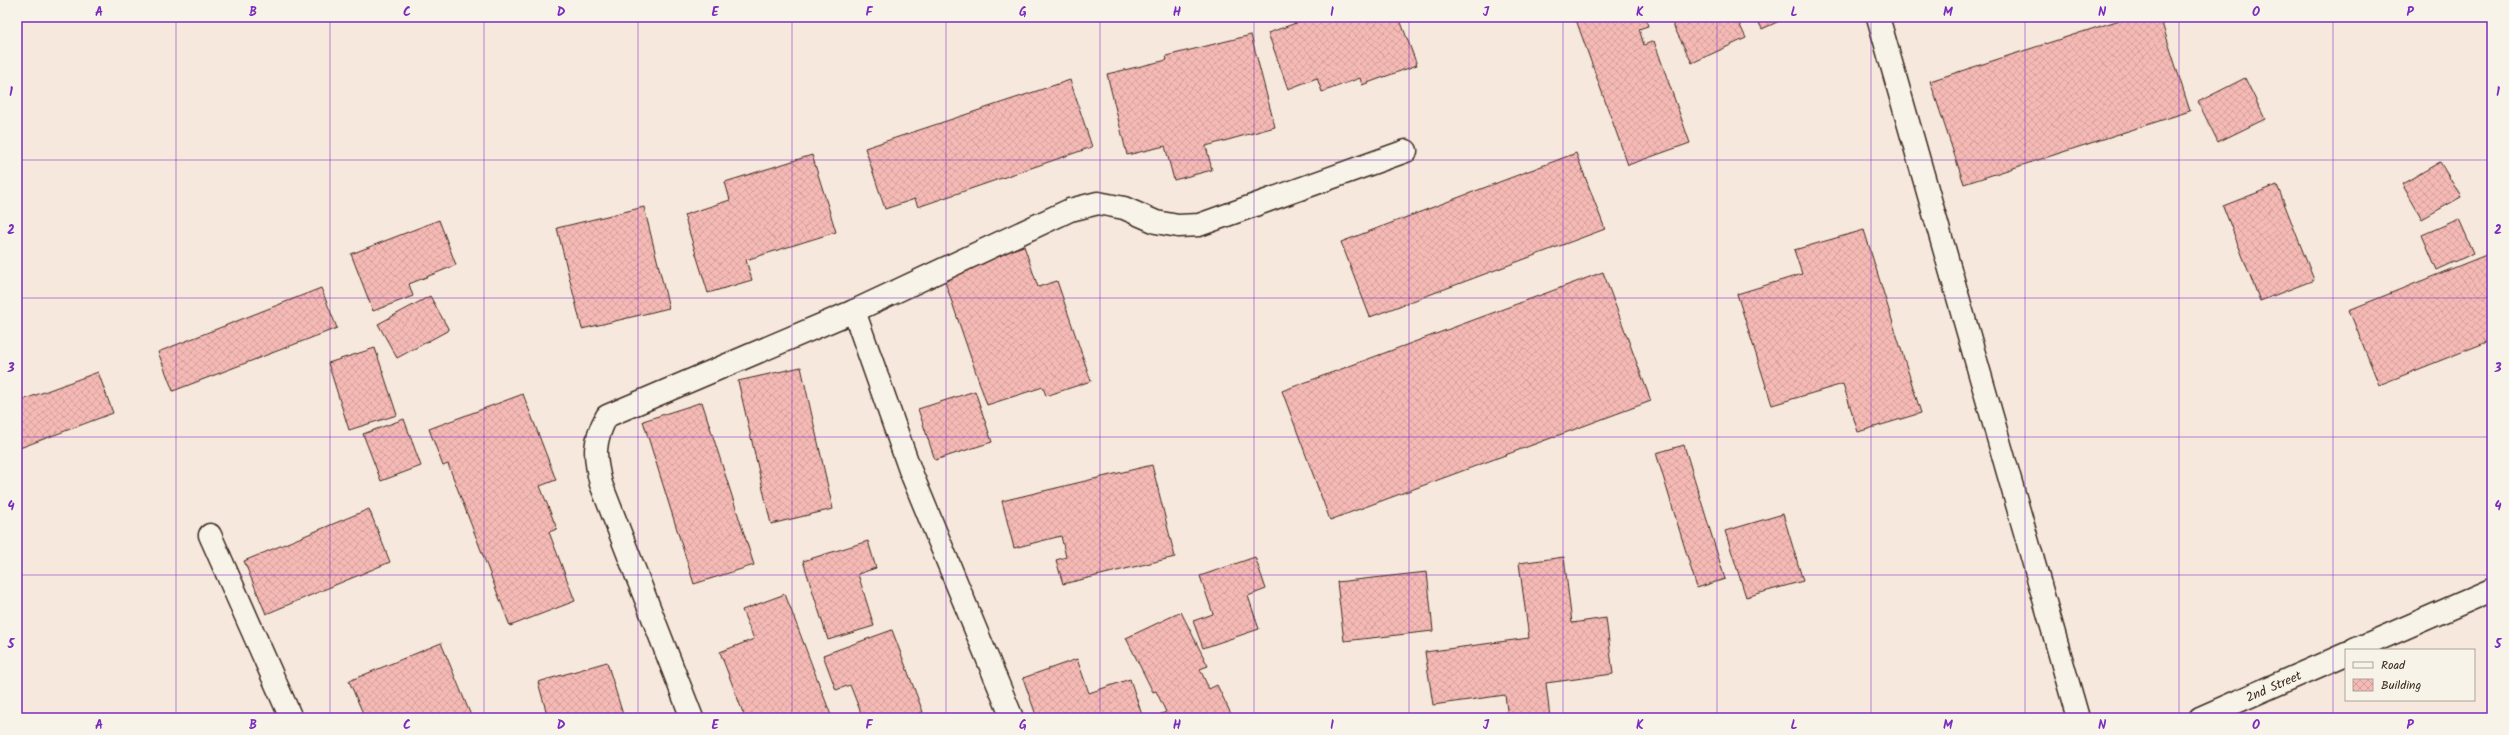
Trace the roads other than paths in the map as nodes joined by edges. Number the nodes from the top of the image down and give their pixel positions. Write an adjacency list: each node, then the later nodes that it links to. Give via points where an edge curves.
1 (1878, 17): 11 (street)
2 (1406, 151): 3 (street, via 1199,225 1178,226 1156,222 1124,208 1098,203 1070,210)
3 (854, 311): 9 (street, via 628,406 607,416 598,432 595,459 600,484); 10 (street, via 910,470)
4 (210, 535): 8 (street)
5 (2492, 590): 6 (street)
6 (2356, 649)
7 (2345, 654): 12 (street, 2nd Street)
8 (291, 718)
9 (692, 718)
10 (1012, 718)
11 (2078, 718)
12 (2200, 718)

